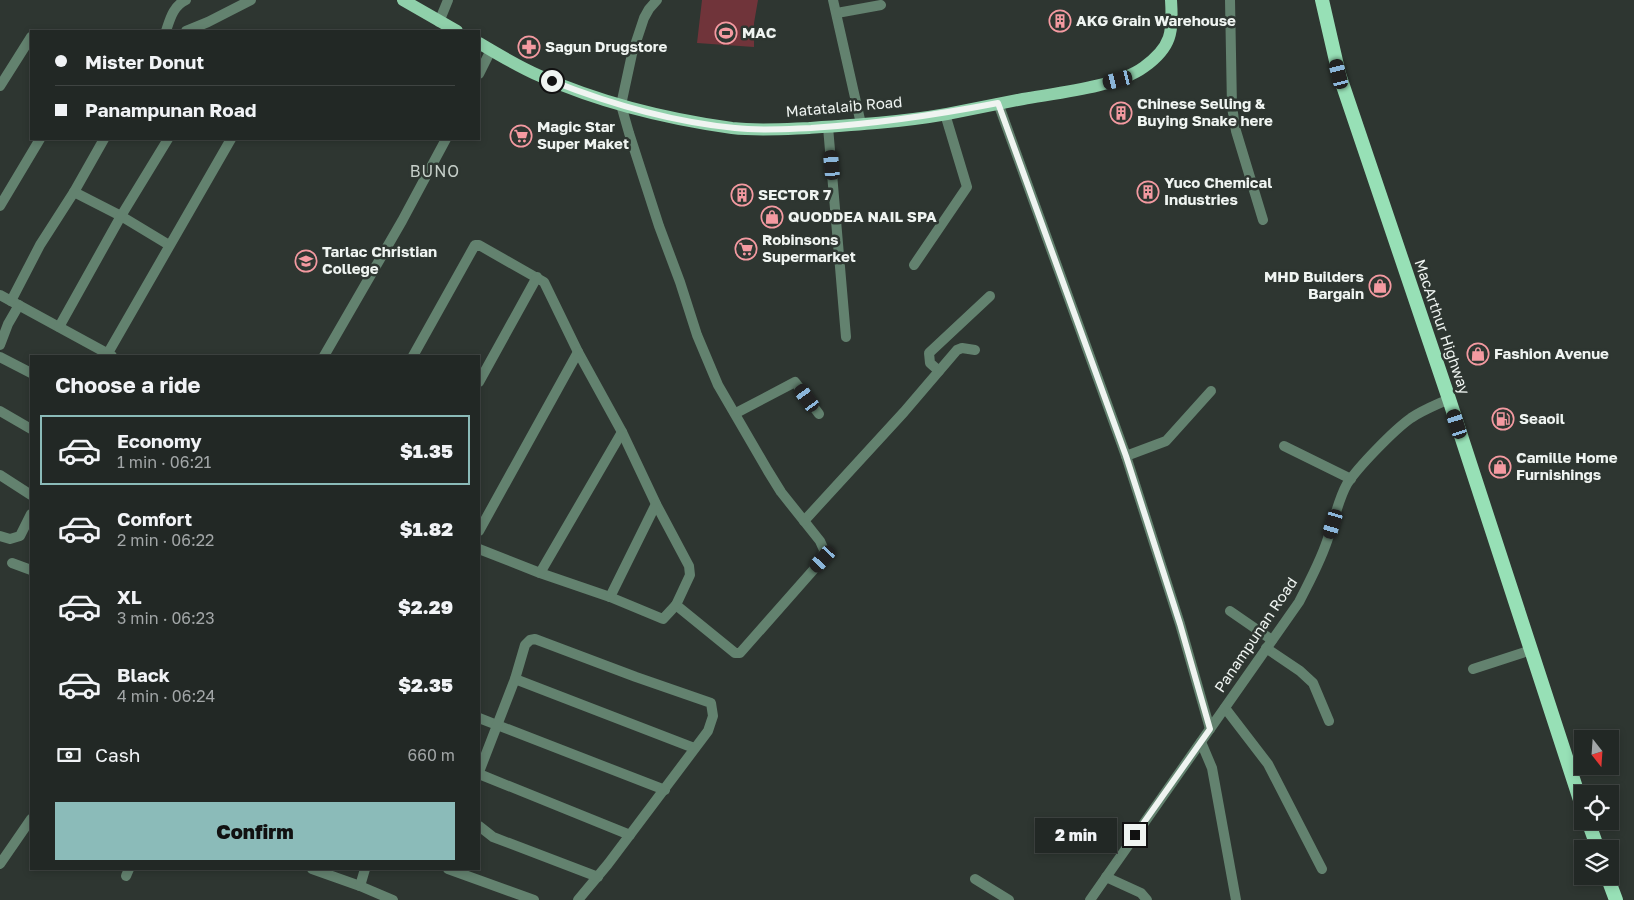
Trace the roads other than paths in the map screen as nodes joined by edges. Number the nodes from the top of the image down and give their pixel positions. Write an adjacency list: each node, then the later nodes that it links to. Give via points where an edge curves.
1 (186, 0): 13 (street, via 175,8)
2 (250, 0): 14 (street)
3 (403, 0): 12 (main road)
4 (448, 0): 12 (street)
5 (657, 0): 23 (street, via 649,8 640,28)
6 (833, 0): 11 (street)
7 (1171, 0): 22 (main road, Matatalaib Road, via 1173,25 1170,36 1144,68 1118,80)
8 (1230, 0): 35 (street, via 1232,107)
9 (1322, 0): 55 (highway, MacArthur Highway, via 1339,74)
10 (881, 5): 11 (street)
11 (837, 13): 25 (street)
12 (440, 22): 15 (main road)
13 (166, 30)
14 (188, 30)
15 (455, 30)
16 (30, 38): 19 (street)
17 (480, 44): 18 (main road, Matatalaib Road)
18 (491, 50): 20 (street); 23 (main road, Matatalaib Road, via 539,76)
19 (4, 72): 21 (street)
20 (480, 72)
21 (0, 86)
22 (998, 103): 24 (main road, Matatalaib Road); 62 (street)
23 (621, 105): 26 (main road, Matatalaib Road, via 735,128); 57 (street, via 636,159 697,335 718,384)
24 (946, 114): 25 (main road, Matatalaib Road); 37 (street, via 967,187)
25 (861, 124): 26 (main road, Matatalaib Road)
26 (828, 127): 43 (street)
27 (39, 140): 33 (street)
28 (103, 140): 32 (street)
29 (167, 140): 34 (street)
30 (230, 140): 36 (street)
31 (445, 140): 48 (street)
32 (74, 192): 34 (street); 41 (street, via 40,245)
33 (0, 206)
34 (121, 216): 36 (street); 42 (street)
35 (1263, 220)
36 (169, 245): 47 (street)
37 (914, 265)
38 (537, 278): 46 (street, via 544,282); 49 (street, via 475,245); 53 (street)
39 (0, 295): 41 (street)
40 (990, 296): 51 (street, via 929,353 930,363)
41 (15, 303): 42 (street); 44 (street)
42 (59, 327): 47 (street)
43 (846, 337)
44 (0, 345)
45 (974, 350): 51 (street, via 957,350)
46 (578, 352): 60 (street); 69 (street)
47 (110, 355)
48 (325, 355)
49 (415, 355)
50 (0, 357): 52 (street)
51 (939, 371): 68 (street)
52 (30, 372)
53 (480, 380)
54 (1211, 391): 62 (street, via 1166,441)
55 (1449, 399): 64 (street, Panampunan Road, via 1411,418); 79 (highway, MacArthur Highway)
56 (0, 411): 59 (street)
57 (736, 413): 58 (street, via 795,382); 68 (street, via 781,492)
58 (819, 414)
59 (30, 428)
60 (622, 432): 66 (street); 74 (street)
61 (1284, 446): 64 (street)
62 (1126, 456): 86 (street)
63 (0, 475): 65 (street)
64 (1351, 479): 78 (street, Panampunan Road, via 1340,498 1316,570)
65 (30, 493)
66 (656, 504): 75 (street); 76 (street, via 690,570)
67 (30, 516): 70 (street, via 20,536 10,539)
68 (804, 522): 76 (street, via 820,541 823,559 740,652 735,653)
69 (480, 529)
70 (0, 536)
71 (480, 549): 74 (street)
72 (12, 562): 73 (street)
73 (30, 570)
74 (540, 572): 75 (street)
75 (610, 597): 76 (street, via 663,619)
76 (676, 605)
77 (1230, 611): 78 (street)
78 (1269, 644): 82 (street, Panampunan Road); 84 (street, via 1313,683)
79 (1531, 650): 80 (street); 91 (highway, MacArthur Highway)
80 (1473, 669)
81 (515, 679): 85 (street); 88 (street); 88 (street, via 525,645 535,639 711,703 711,724)
82 (1225, 708): 86 (street, Panampunan Road); 97 (street, via 1268,764)
83 (480, 718): 85 (street)
84 (1329, 721)
85 (498, 725): 89 (street); 92 (street)
86 (1210, 729): 87 (street, Panampunan Road)
87 (1201, 742): 102 (street, Panampunan Road); 112 (street, via 1212,768)
88 (694, 748): 92 (street)
89 (480, 770)
90 (480, 773): 95 (street)
91 (1575, 785)
92 (665, 790): 95 (street)
93 (30, 820): 96 (street)
94 (480, 827): 101 (street, via 492,837)
95 (630, 835): 101 (street)
96 (0, 864)
97 (1322, 869)
98 (315, 870): 105 (street)
99 (365, 870): 105 (street)
100 (451, 870): 107 (street)
101 (598, 877): 108 (street)
102 (1106, 877): 110 (street, Panampunan Road); 111 (street, via 1141,893)
103 (975, 880): 109 (street)
104 (1610, 885): 113 (highway)
105 (360, 886): 106 (street)
106 (389, 899)
107 (534, 900)
108 (578, 900)
109 (1009, 900)
110 (1090, 900)
111 (1147, 900)
112 (1236, 900)
113 (1616, 900)

